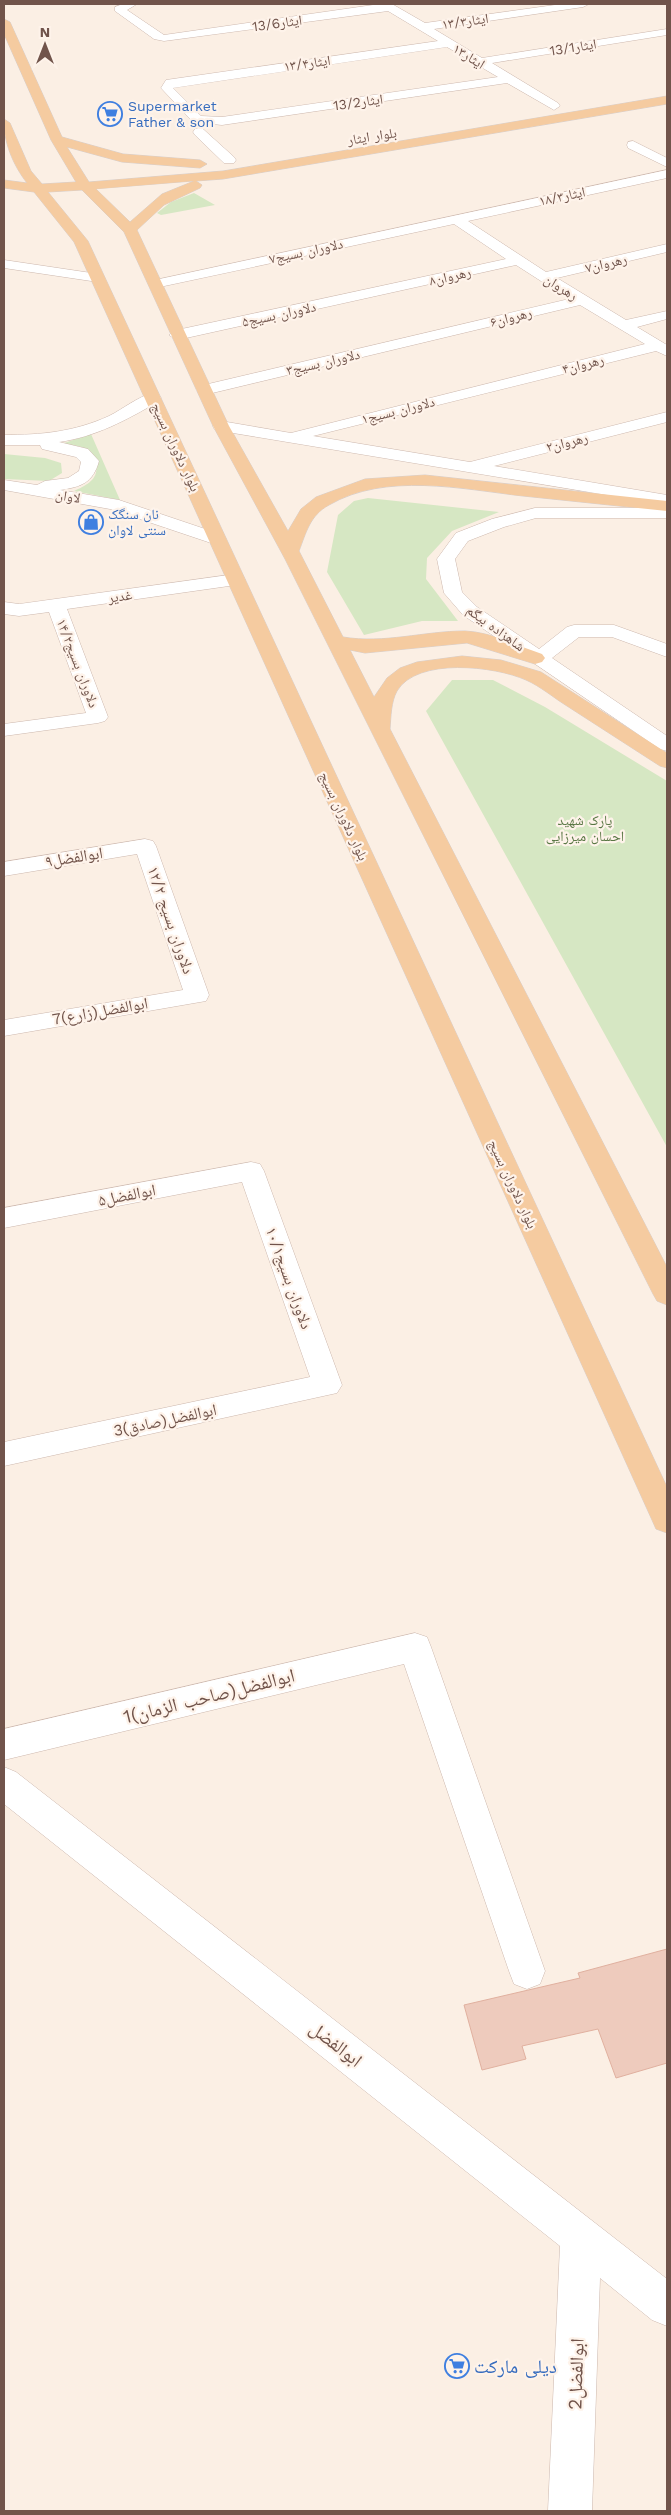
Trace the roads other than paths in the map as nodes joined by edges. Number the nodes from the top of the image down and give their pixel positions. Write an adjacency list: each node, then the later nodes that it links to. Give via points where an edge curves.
1 (132, 4): 3 (street, ایثار13/6, via 119,7 164,38)
2 (583, 4): 5 (street, ۱۳/۳ایثار)
3 (387, 5): 5 (street, ایثار۱۳)
4 (4, 22): 17 (main road, via 36,108)
5 (424, 27): 7 (street, ایثار۱۳)
6 (667, 32): 8 (street, ایثار13/1)
7 (448, 43): 8 (street, ایثار۱۳); 15 (street, ایثار۱۳/۴, via 170,83 167,88)
8 (478, 62): 9 (street, ایثار۱۳)
9 (509, 80): 12 (street, ایثار۱۳); 15 (street, ایثار13/2)
10 (667, 87): 12 (main road)
11 (667, 100): 19 (main road, بلوار ایثار)
12 (554, 106): 13 (main road)
13 (466, 120)
14 (4, 125): 30 (main road, بلوار دلاوران بسیج)
15 (203, 126): 20 (street)
16 (360, 138): 19 (main road)
17 (57, 140): 22 (main road, via 122,158); 26 (main road)
18 (633, 145): 21 (street)
19 (375, 149): 28 (main road, بلوار ایثار)
20 (234, 159): 22 (main road)
21 (667, 163)
22 (204, 164): 23 (main road)
23 (114, 169)
24 (91, 170): 26 (main road)
25 (58, 171): 26 (main road)
26 (75, 171): 31 (main road)
27 (667, 174): 33 (street, ایثار۱۸/۳)
28 (222, 176): 31 (main road, بلوار ایثار); 34 (main road, via 167,195 149,208)
29 (4, 184): 30 (main road)
30 (30, 185): 31 (main road, بلوار ایثار); 32 (main road); 39 (main road, بلوار دلاوران بسیج, via 81,241)
31 (86, 186): 34 (main road)
32 (4, 192)
33 (456, 219): 36 (street, رهروان); 40 (street, دلاوران بسیج۷)
34 (130, 230): 40 (main road)
35 (667, 248): 38 (street, رهروان۷)
36 (520, 260): 38 (street, رهروان); 41 (street, رهروان۸)
37 (7, 267): 39 (street)
38 (544, 277): 42 (street, رهروان)
39 (98, 278): 50 (main road, بلوار دلاوران بسیج)
40 (155, 284): 46 (main road)
41 (380, 292): 46 (street, دلاوران بسیج۵)
42 (582, 300): 44 (street, رهروان); 45 (street, رهروان۶)
43 (667, 315): 44 (street)
44 (624, 325): 47 (street, رهروان)
45 (441, 334): 49 (street, دلاوران بسیج۳)
46 (177, 335): 49 (main road)
47 (662, 349): 48 (street, رهروان۴)
48 (508, 382): 53 (street, دلاوران بسیج۱)
49 (204, 390): 52 (main road)
50 (153, 398): 55 (street, via 115,420 76,436); 61 (main road, بلوار دلاوران بسیج)
51 (667, 417): 56 (street, رهروان۲)
52 (220, 426): 53 (street); 62 (main road)
53 (287, 438): 56 (street)
54 (4, 440): 55 (street)
55 (24, 441): 57 (street, via 82,453 90,461 87,473 73,483)
56 (466, 468): 58 (street)
57 (12, 486): 61 (street, لاوان, via 113,504)
58 (667, 500)
59 (667, 506): 62 (main road, via 425,480 364,484 322,501 307,513)
60 (667, 513): 68 (street, شاهزاده بیگم, via 535,513 462,537 446,559 453,593 470,611)
61 (217, 539): 63 (main road, بلوار دلاوران بسیج)
62 (290, 551): 66 (main road)
63 (236, 580): 64 (street, غدیر); 82 (main road, بلوار دلاوران بسیج)
64 (56, 605): 65 (street, غدیر); 70 (street, ۱۴/۲دلاوران بسیج, via 98,716)
65 (9, 610)
66 (336, 642): 68 (main road, via 364,647 467,637); 69 (main road)
67 (667, 651): 68 (street, via 614,632 574,631)
68 (539, 659): 71 (street, شاهزاده بیگم)
69 (380, 729): 72 (main road, via 381,707 394,681 440,664 489,663 534,676); 79 (main road)
70 (4, 730)
71 (667, 745)
72 (667, 762)
73 (145, 846): 74 (street, ابوالفضل۹); 75 (street, دلاوران بسیج ۱۲/۲)
74 (4, 869)
75 (197, 994): 76 (street, 7ابوالفضل(زارع))
76 (4, 1028)
77 (251, 1171): 78 (street, ابوالفضل۵); 80 (street, ۱۰/۱دلاوران بسیج)
78 (4, 1218)
79 (667, 1294)
80 (327, 1385): 81 (street, 3ابوالفضل(صادق))
81 (4, 1454)
82 (667, 1520)
83 (4, 1745): 85 (street, 1ابوالفضل(صاحب الزمان), via 415,1646)
84 (4, 1783): 86 (street, ابوالفضل)
85 (527, 1970)
86 (581, 2237): 87 (street, ابوالفضل); 88 (street, ابوالفضل2)
87 (667, 2305)
88 (577, 2501)

